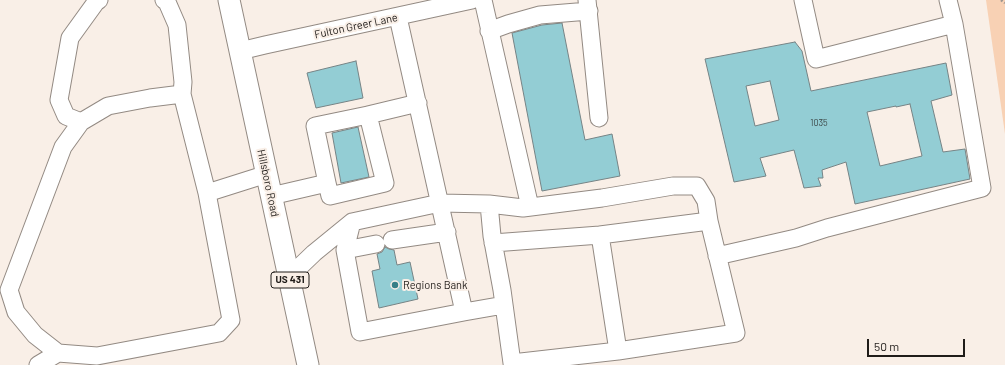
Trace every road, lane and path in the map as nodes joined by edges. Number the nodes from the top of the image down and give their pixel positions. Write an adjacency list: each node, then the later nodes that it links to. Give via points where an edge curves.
1 (99, 0): 19 (street, via 70,38 59,100 66,116)
2 (164, 0): 15 (street, via 177,25)
3 (229, 0): 14 (main road, Hillsboro Road / US 431)
4 (472, 0): 11 (street, Fulton Greer Lane)
5 (483, 0): 13 (street)
6 (803, 0): 12 (street, via 816,59)
7 (948, 0): 12 (street)
8 (1001, 0): 9 (path)
9 (1005, 3)
10 (588, 6): 13 (street, via 540,15); 18 (street)
11 (407, 10): 14 (street, Fulton Greer Lane); 16 (street)
12 (954, 24): 33 (street, via 982,188 796,238)
13 (489, 31): 26 (street)
14 (240, 51): 20 (main road, Hillsboro Road / US 431)
15 (182, 94): 19 (street, via 108,106); 22 (street)
16 (418, 103): 17 (street); 24 (street)
17 (368, 115): 21 (street, via 315,126); 21 (street, via 385,182 330,196)
18 (599, 118)
19 (81, 122): 35 (street, via 63,147)
20 (267, 174): 22 (street); 23 (main road, Hillsboro Road / US 431)
21 (327, 182): 23 (street)
22 (207, 192): 39 (street, via 231,320 219,333 174,342 97,356)
23 (271, 196): 34 (main road, Hillsboro Road / US 431)
24 (436, 204): 25 (street); 28 (street); 29 (street)
25 (489, 204): 26 (street); 31 (street)
26 (530, 207): 27 (street, via 673,186 697,186 706,201)
27 (709, 221): 30 (street); 33 (street)
28 (352, 222): 32 (street); 34 (street)
29 (447, 232): 32 (street); 37 (street)
30 (600, 234): 31 (street); 38 (street)
31 (493, 243): 36 (street)
32 (345, 250): 37 (street, via 360,332)
33 (717, 256): 38 (street, via 736,333)
34 (289, 277): 41 (main road, Hillsboro Road / US 431)
35 (5, 294): 39 (street, via 35,335)
36 (504, 305): 37 (street); 38 (street, via 512,363)
37 (464, 312)
38 (618, 351)
39 (58, 354): 40 (street)
40 (38, 365)
41 (308, 365)

